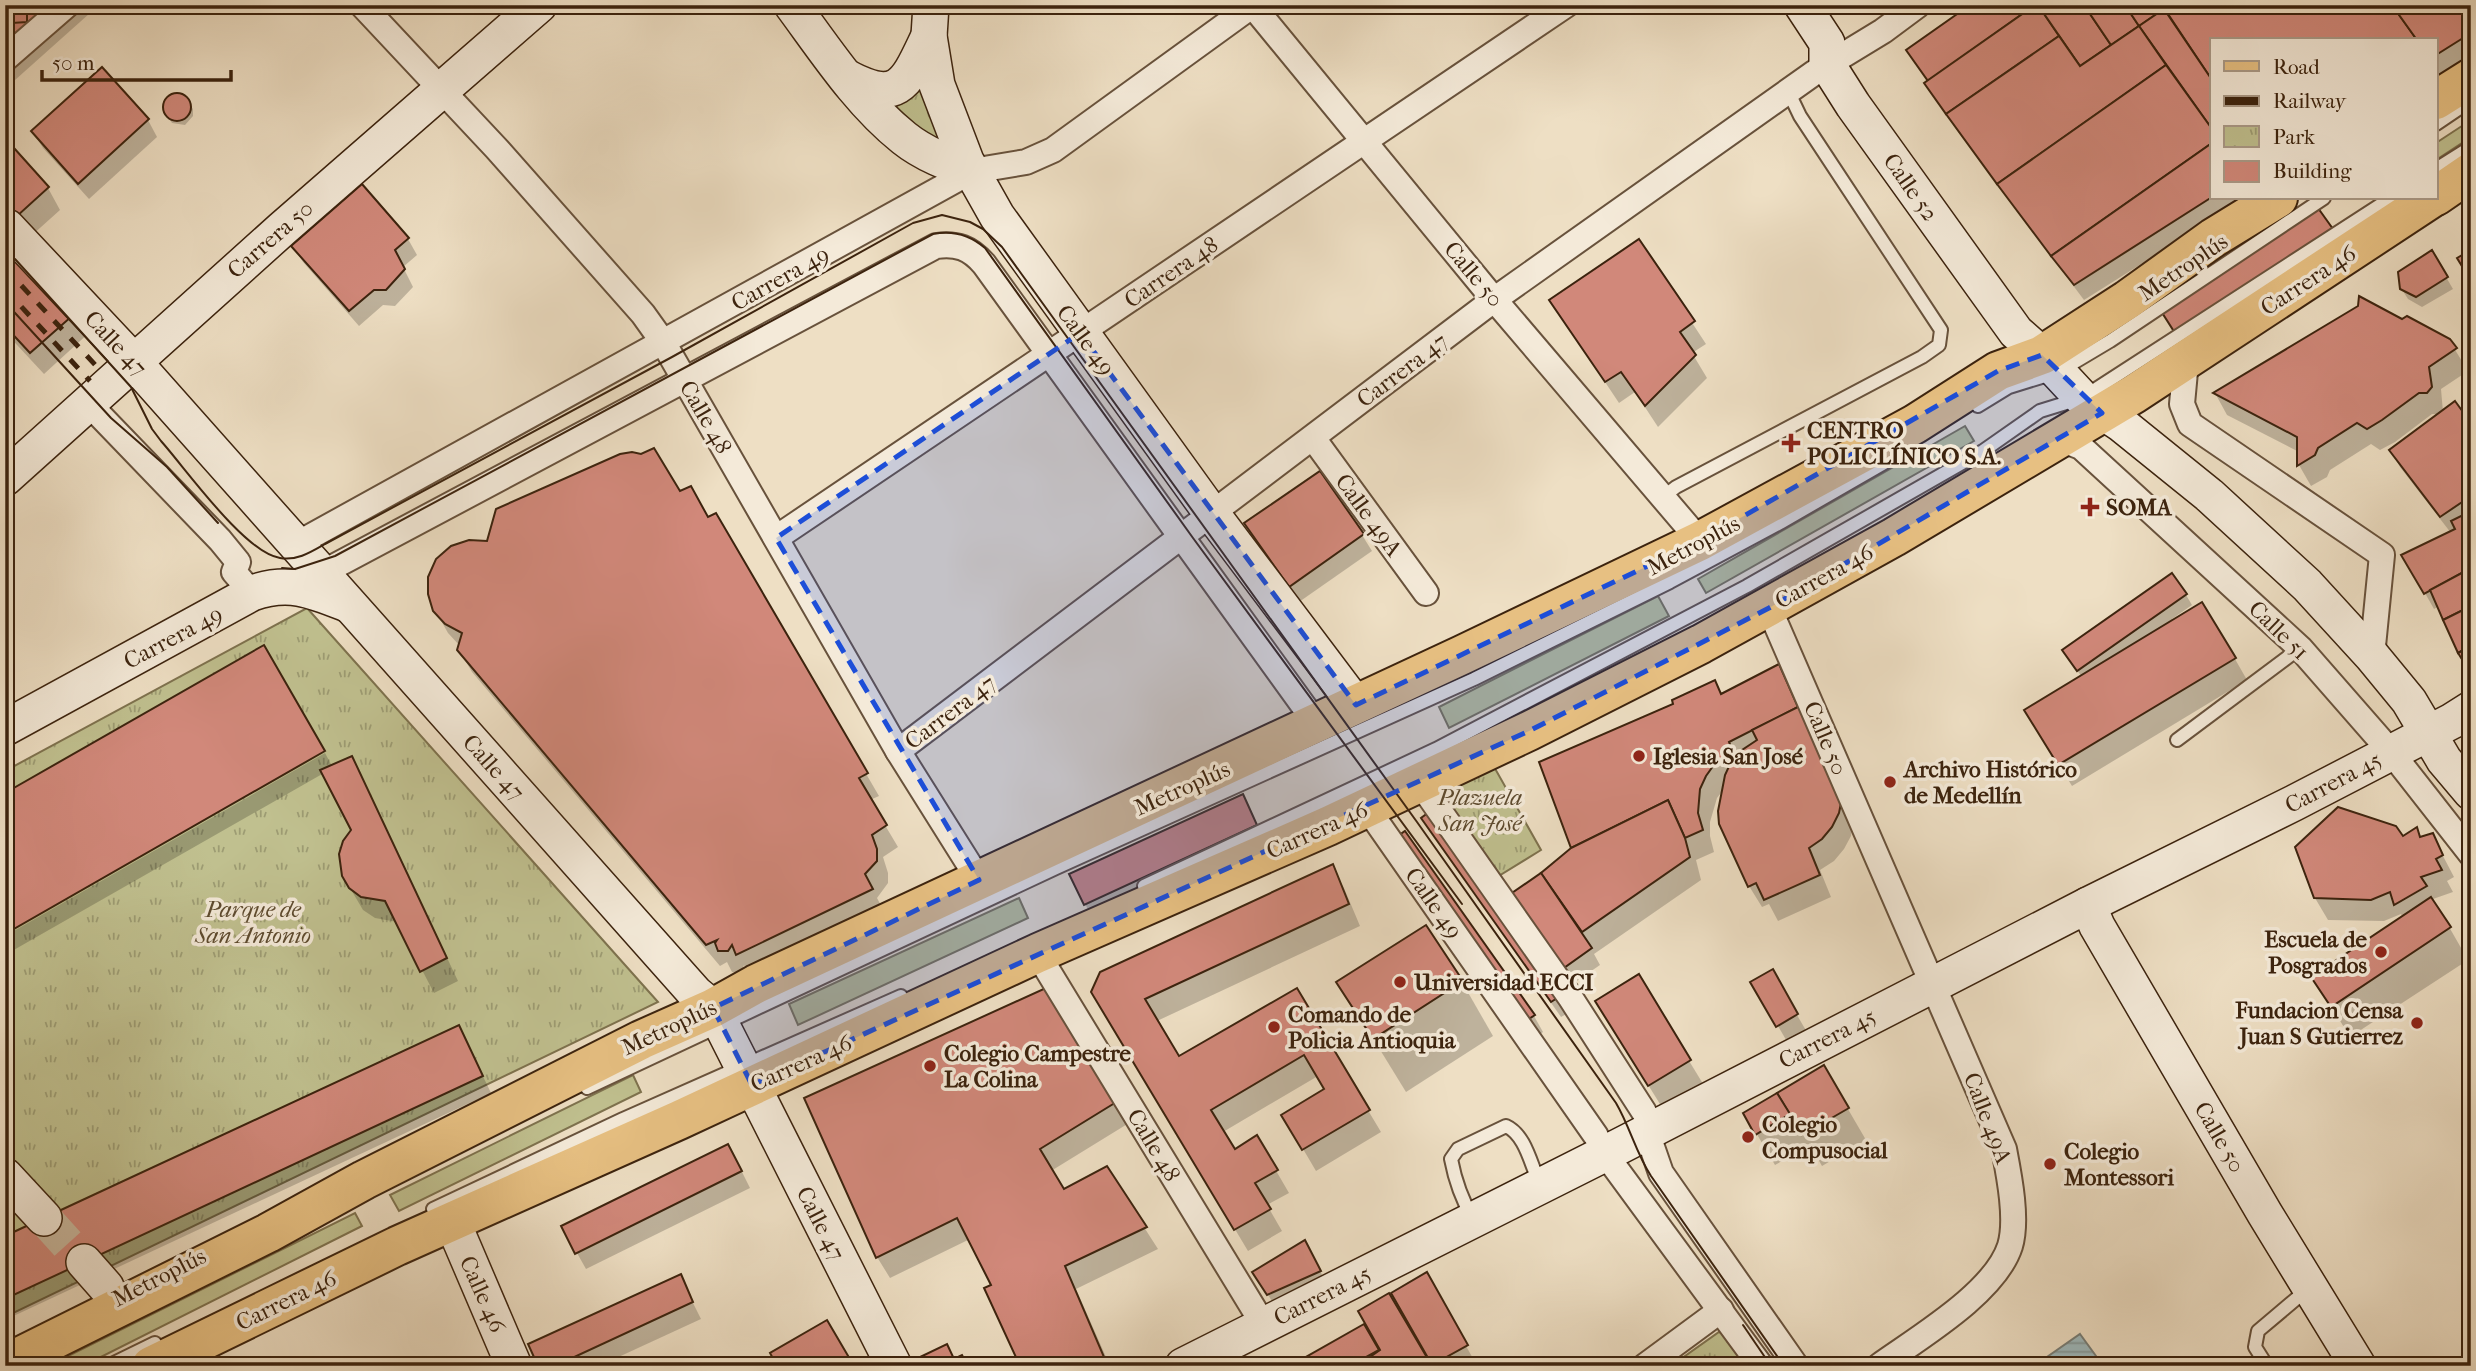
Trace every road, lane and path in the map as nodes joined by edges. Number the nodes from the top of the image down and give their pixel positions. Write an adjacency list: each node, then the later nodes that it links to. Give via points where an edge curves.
1 (67, 5): 10 (street)
2 (362, 5): 14 (street, Calle 48)
3 (539, 5): 14 (street, Carrera 50)
4 (792, 5): 12 (street)
5 (1252, 5): 19 (street, Calle 50); 22 (street, Carrera 49, via 1053,149 1026,162)
6 (1566, 5): 19 (street, Carrera 48)
7 (1802, 5): 11 (street, Calle 52, via 1827,43)
8 (1918, 5): 11 (street, Carrera 47)
9 (930, 21): 12 (street, via 912,71 897,87 875,91); 22 (street, Calle 49, via 937,85)
10 (5, 59)
11 (1827, 64): 15 (street, Carrera 47); 37 (street, Calle 52, via 1988,296 2016,332)
12 (846, 78): 22 (street, via 904,138)
13 (2471, 78): 16 (main road)
14 (442, 90): 33 (street, Calle 48); 35 (street, Carrera 50)
15 (1789, 93): 31 (street, Carrera 47); 46 (lane, via 1800,117 1941,330 1939,345)
16 (2438, 99)
17 (2471, 100): 18 (lane)
18 (2438, 123)
19 (1365, 142): 31 (street, Calle 50); 32 (street, Carrera 48)
20 (2471, 147): 21 (lane)
21 (2438, 168)
22 (972, 172): 32 (street, Calle 49, via 997,216); 33 (street, Carrera 49)
23 (2471, 172): 24 (main road, Carrera 46)
24 (2438, 194)
25 (2275, 200): 37 (main road, via 2127,300)
26 (2321, 200): 37 (lane, Metroplús, via 2110,341)
27 (2388, 200): 40 (lane)
28 (2429, 200): 36 (main road, Carrera 46)
29 (7, 227): 35 (street, Calle 47)
30 (962, 247): 34 (street, Calle 49, via 984,264); 38 (street, Carrera 49, via 936,246)
31 (1495, 299): 42 (street, Carrera 47); 46 (street, Calle 50)
32 (1080, 333): 34 (street, Carrera 48); 47 (street, Calle 49)
33 (663, 342): 38 (street, Calle 48); 50 (street, Carrera 49)
34 (1049, 354): 48 (street, Carrera 48); 60 (street, Calle 49)
35 (133, 361): 39 (street, Carrera 50); 50 (street, Calle 47)
36 (2186, 361): 40 (main road, Carrera 46); 57 (street, via 2182,404 2190,424 2382,555)
37 (2050, 364): 40 (street); 41 (lane, Metroplús); 49 (main road, via 1998,371 1915,424)
38 (684, 380): 48 (street, Calle 48); 51 (street, Carrera 49)
39 (87, 402): 45 (street, Carrera 50); 52 (street, via 220,540 238,562 234,572)
40 (2092, 405): 43 (main road, Carrera 46); 57 (street, via 2153,449 2259,539); 71 (lane, via 2040,411 1983,451 1747,586 1436,749)
41 (1968, 412)
42 (1313, 438): 47 (street, Carrera 47); 53 (street, Calle 49A)
43 (2057, 438): 55 (main road, Carrera 46); 56 (street, Calle 51, via 2081,447)
44 (1902, 452): 76 (lane, Metroplús, via 1780,523 1487,673)
45 (5, 478)
46 (1663, 497): 49 (street, Calle 50)
47 (1212, 514): 58 (street, Calle 49); 64 (street, Carrera 47)
48 (776, 538): 64 (street, Calle 48)
49 (1700, 541): 58 (main road)
50 (297, 544): 51 (street, Calle 47)
51 (322, 573): 54 (street, Calle 47)
52 (252, 593): 54 (street, Carrera 49, via 295,586); 61 (street, Carrera 49)
53 (1426, 593)
54 (348, 604): 76 (street, Calle 47)
55 (1769, 608): 66 (main road, Carrera 46); 74 (street, Calle 50)
56 (2300, 648): 63 (lane); 65 (street, Calle 51)
57 (2372, 656): 62 (street)
58 (1356, 705): 60 (main road)
59 (2471, 709): 62 (street, Carrera 45)
60 (1316, 723): 70 (main road)
61 (5, 728)
62 (2429, 733): 65 (street, Carrera 45); 67 (street)
63 (2178, 740)
64 (898, 751): 70 (street, Calle 48)
65 (2391, 752): 69 (street, Calle 51); 72 (street, Carrera 45)
66 (1420, 783): 68 (main road, Carrera 46); 79 (street)
67 (2471, 792)
68 (1367, 808): 77 (main road, Carrera 46); 80 (street, Calle 49)
69 (2471, 854)
70 (979, 880): 76 (main road, via 756,984)
71 (1136, 890)
72 (2088, 905): 74 (street, Carrera 45); 90 (street, Calle 50)
73 (1045, 965): 92 (street, Calle 48)
74 (1932, 985): 85 (street, Carrera 45); 104 (street, Calle 49A, via 2004,1149 2011,1184 2010,1246 1971,1299)
75 (912, 991): 77 (lane)
76 (717, 1017): 77 (street, Calle 47); 78 (lane, Metroplús); 84 (main road, via 641,1040)
77 (747, 1076): 86 (main road, Carrera 46, via 679,1120); 99 (street, Calle 47)
78 (575, 1094)
79 (1644, 1112)
80 (1597, 1136)
81 (1651, 1147): 103 (street, via 1661,1173)
82 (1614, 1166): 91 (street)
83 (5, 1175): 87 (street)
84 (364, 1180): 93 (main road, via 254,1214 95,1275); 95 (main road, via 268,1233)
85 (1540, 1185): 88 (street, Carrera 45); 88 (lane, via 1520,1137 1506,1126 1458,1149 1451,1158 1454,1175)
86 (439, 1217): 94 (main road, Carrera 46); 98 (street, Calle 46)
87 (44, 1218)
88 (1473, 1219): 92 (street, Carrera 45)
89 (303, 1229): 96 (lane, Metroplús)
90 (2309, 1287): 105 (lane, via 2258,1331 2255,1347); 106 (street, Calle 50)
91 (1721, 1310): 101 (street); 102 (street)
92 (1263, 1324): 100 (street, Carrera 45)
93 (5, 1334)
94 (170, 1355): 97 (lane)
95 (5, 1363)
96 (29, 1366)
97 (108, 1366)
98 (514, 1366)
99 (894, 1366)
100 (1183, 1366)
101 (1645, 1366)
102 (1761, 1366)
103 (1796, 1366)
104 (1879, 1366)
105 (2267, 1366)
106 (2358, 1366)

